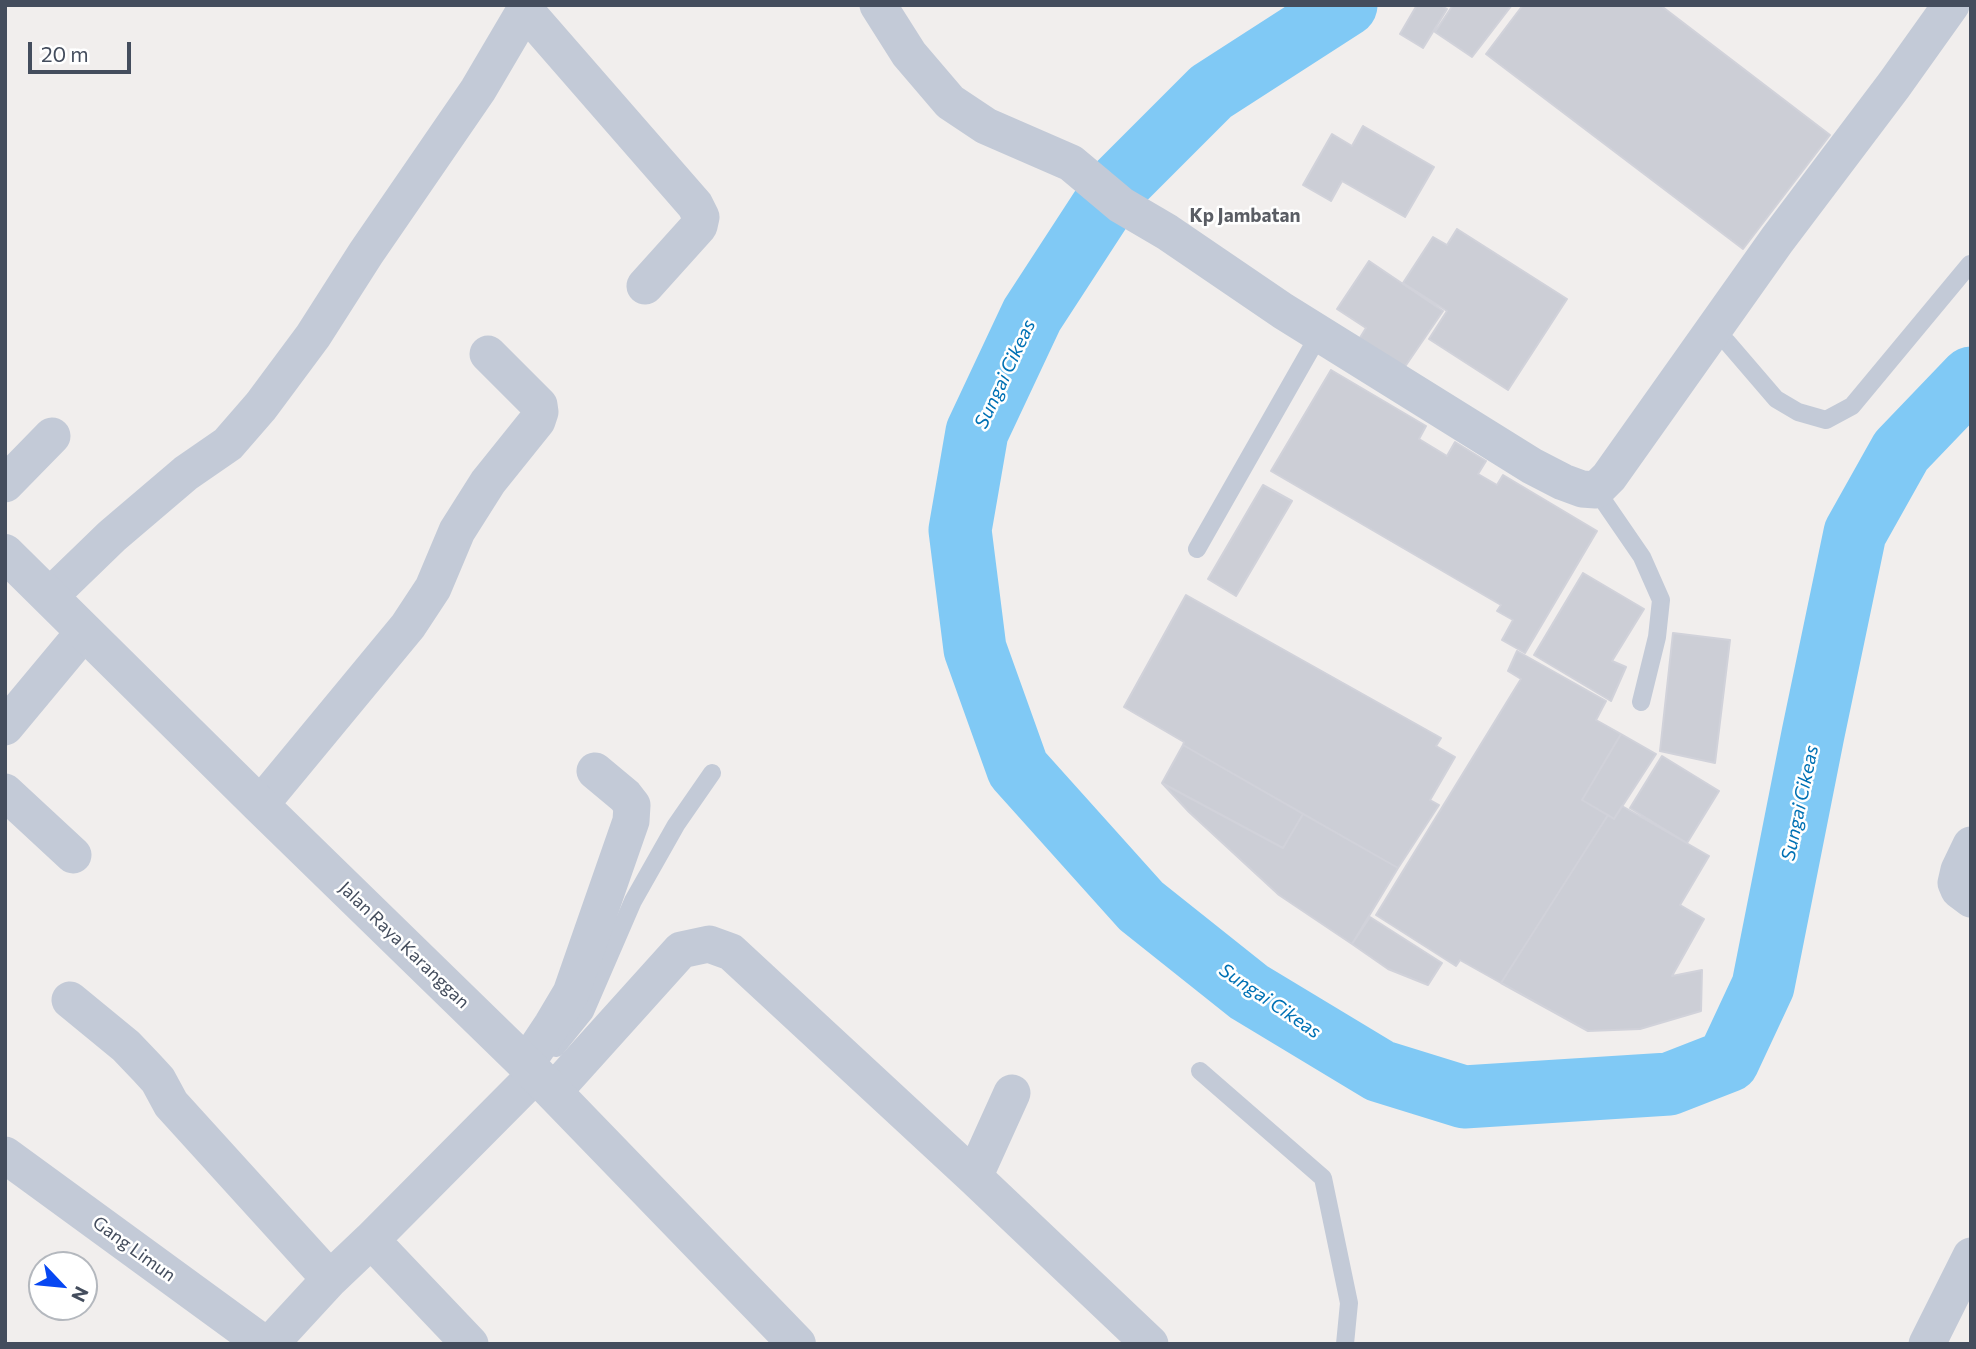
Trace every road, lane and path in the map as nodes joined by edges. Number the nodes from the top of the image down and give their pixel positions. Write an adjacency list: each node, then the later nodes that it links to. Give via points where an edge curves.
1 (878, 5): 6 (street, via 909,54 950,102 986,126 1071,163 1121,205)
2 (1951, 5): 7 (street)
3 (526, 8): 5 (street, via 701,217 699,226); 14 (street, via 478,90 261,406 228,443 112,536)
4 (1970, 264): 7 (lane, via 1852,406 1826,420 1776,399 1727,342)
5 (645, 286)
6 (1320, 333): 11 (street, via 1532,466 1563,482); 12 (lane)
7 (1711, 333): 11 (street)
8 (488, 354): 21 (street, via 540,405 537,421 488,482 457,531 433,588 408,626)
9 (52, 436): 10 (street)
10 (5, 484)
11 (1596, 490): 16 (lane, via 1642,557 1661,600)
12 (1197, 549)
13 (5, 553): 14 (street, Jalan Raya Karanggan)
14 (50, 596): 15 (street, Jalan Raya Karanggan)
15 (84, 632): 17 (street); 21 (street, Jalan Raya Karanggan)
16 (1641, 702)
17 (5, 727)
18 (595, 771): 27 (street, via 632,805 631,821 571,993 552,1025)
19 (712, 773): 27 (lane, via 633,901 585,1012)
20 (5, 792): 23 (street)
21 (260, 806): 27 (street, Jalan Raya Karanggan)
22 (1971, 845): 24 (street, via 1956,883)
23 (73, 855)
24 (1971, 899)
25 (69, 1000): 33 (street, via 147,1068 171,1104)
26 (1199, 1071): 39 (lane, via 1323,1178 1349,1303)
27 (538, 1076): 30 (street, via 681,950 709,944 731,952); 31 (street); 37 (street, Jalan Raya Karanggan)
28 (1012, 1093): 30 (street)
29 (5, 1155): 34 (street, Gang Limun)
30 (974, 1177): 38 (street)
31 (371, 1240): 33 (street); 36 (street)
32 (1971, 1256): 40 (street)
33 (330, 1279): 35 (street)
34 (264, 1344)
35 (270, 1344)
36 (470, 1344)
37 (797, 1344)
38 (1150, 1344)
39 (1345, 1344)
40 (1927, 1344)

